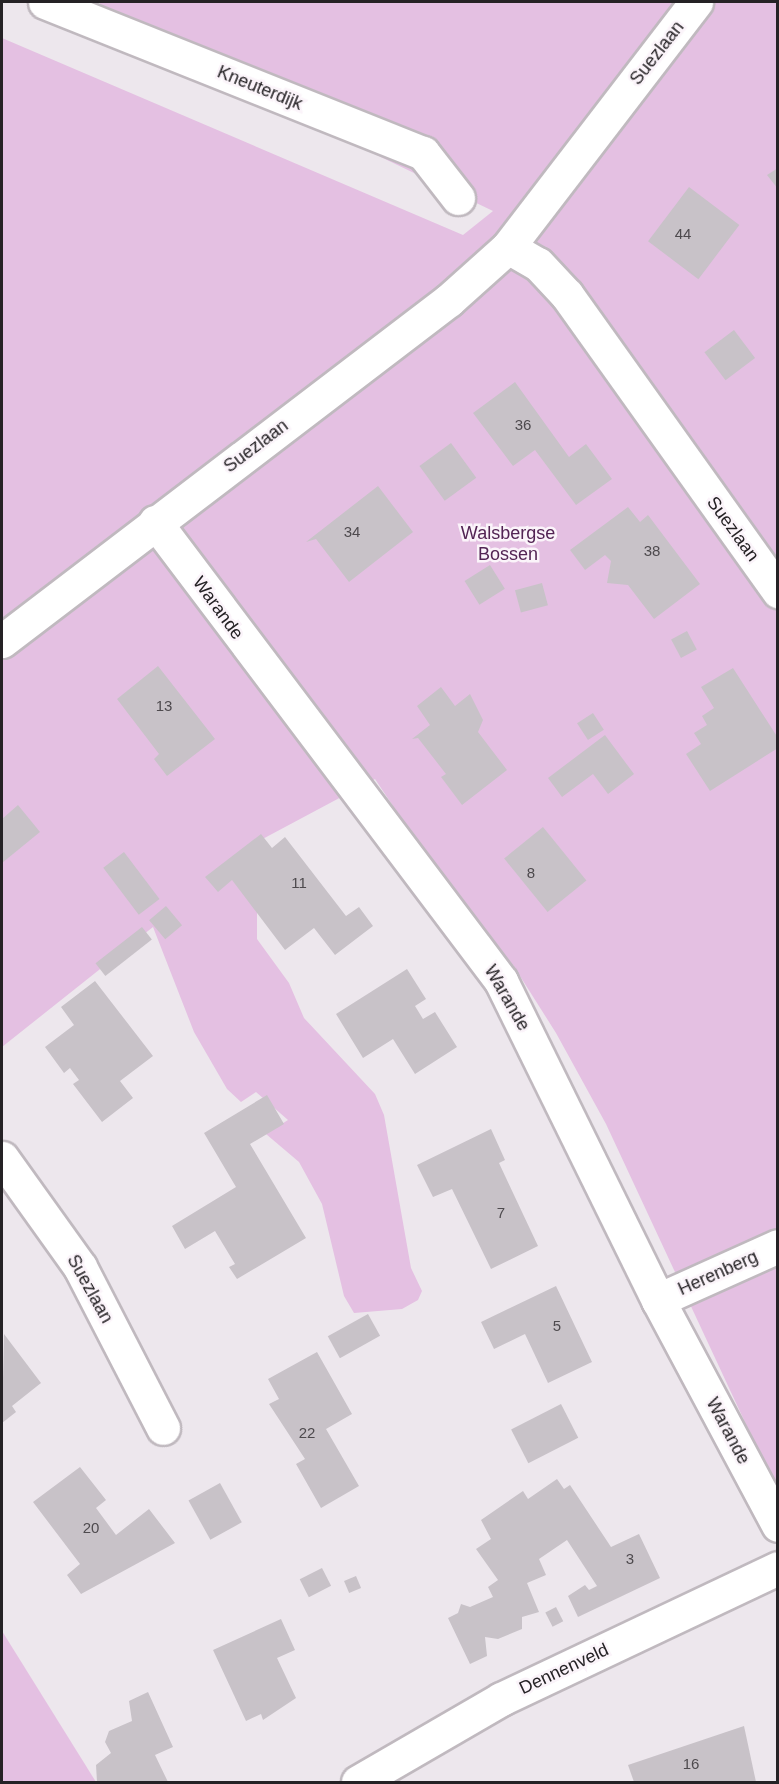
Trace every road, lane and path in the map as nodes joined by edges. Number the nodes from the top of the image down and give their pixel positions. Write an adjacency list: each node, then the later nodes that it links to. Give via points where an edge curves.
1 (45, 2): 3 (street, Kneuterdijk, via 423,153)
2 (696, 2): 4 (street, Suezlaan)
3 (458, 198)
4 (508, 247): 5 (street, Suezlaan, via 449,300); 6 (street, Suezlaan, via 538,264 567,295)
5 (155, 522): 7 (street, Suezlaan); 10 (street, Warande, via 501,981)
6 (777, 591)
7 (2, 641)
8 (2, 1158): 11 (street, Suezlaan, via 80,1267)
9 (777, 1246): 10 (street, Herenberg)
10 (658, 1300): 12 (street, Warande)
11 (163, 1428)
12 (777, 1525)
13 (777, 1568): 14 (street, Dennenveld, via 501,1699)
14 (358, 1782)

